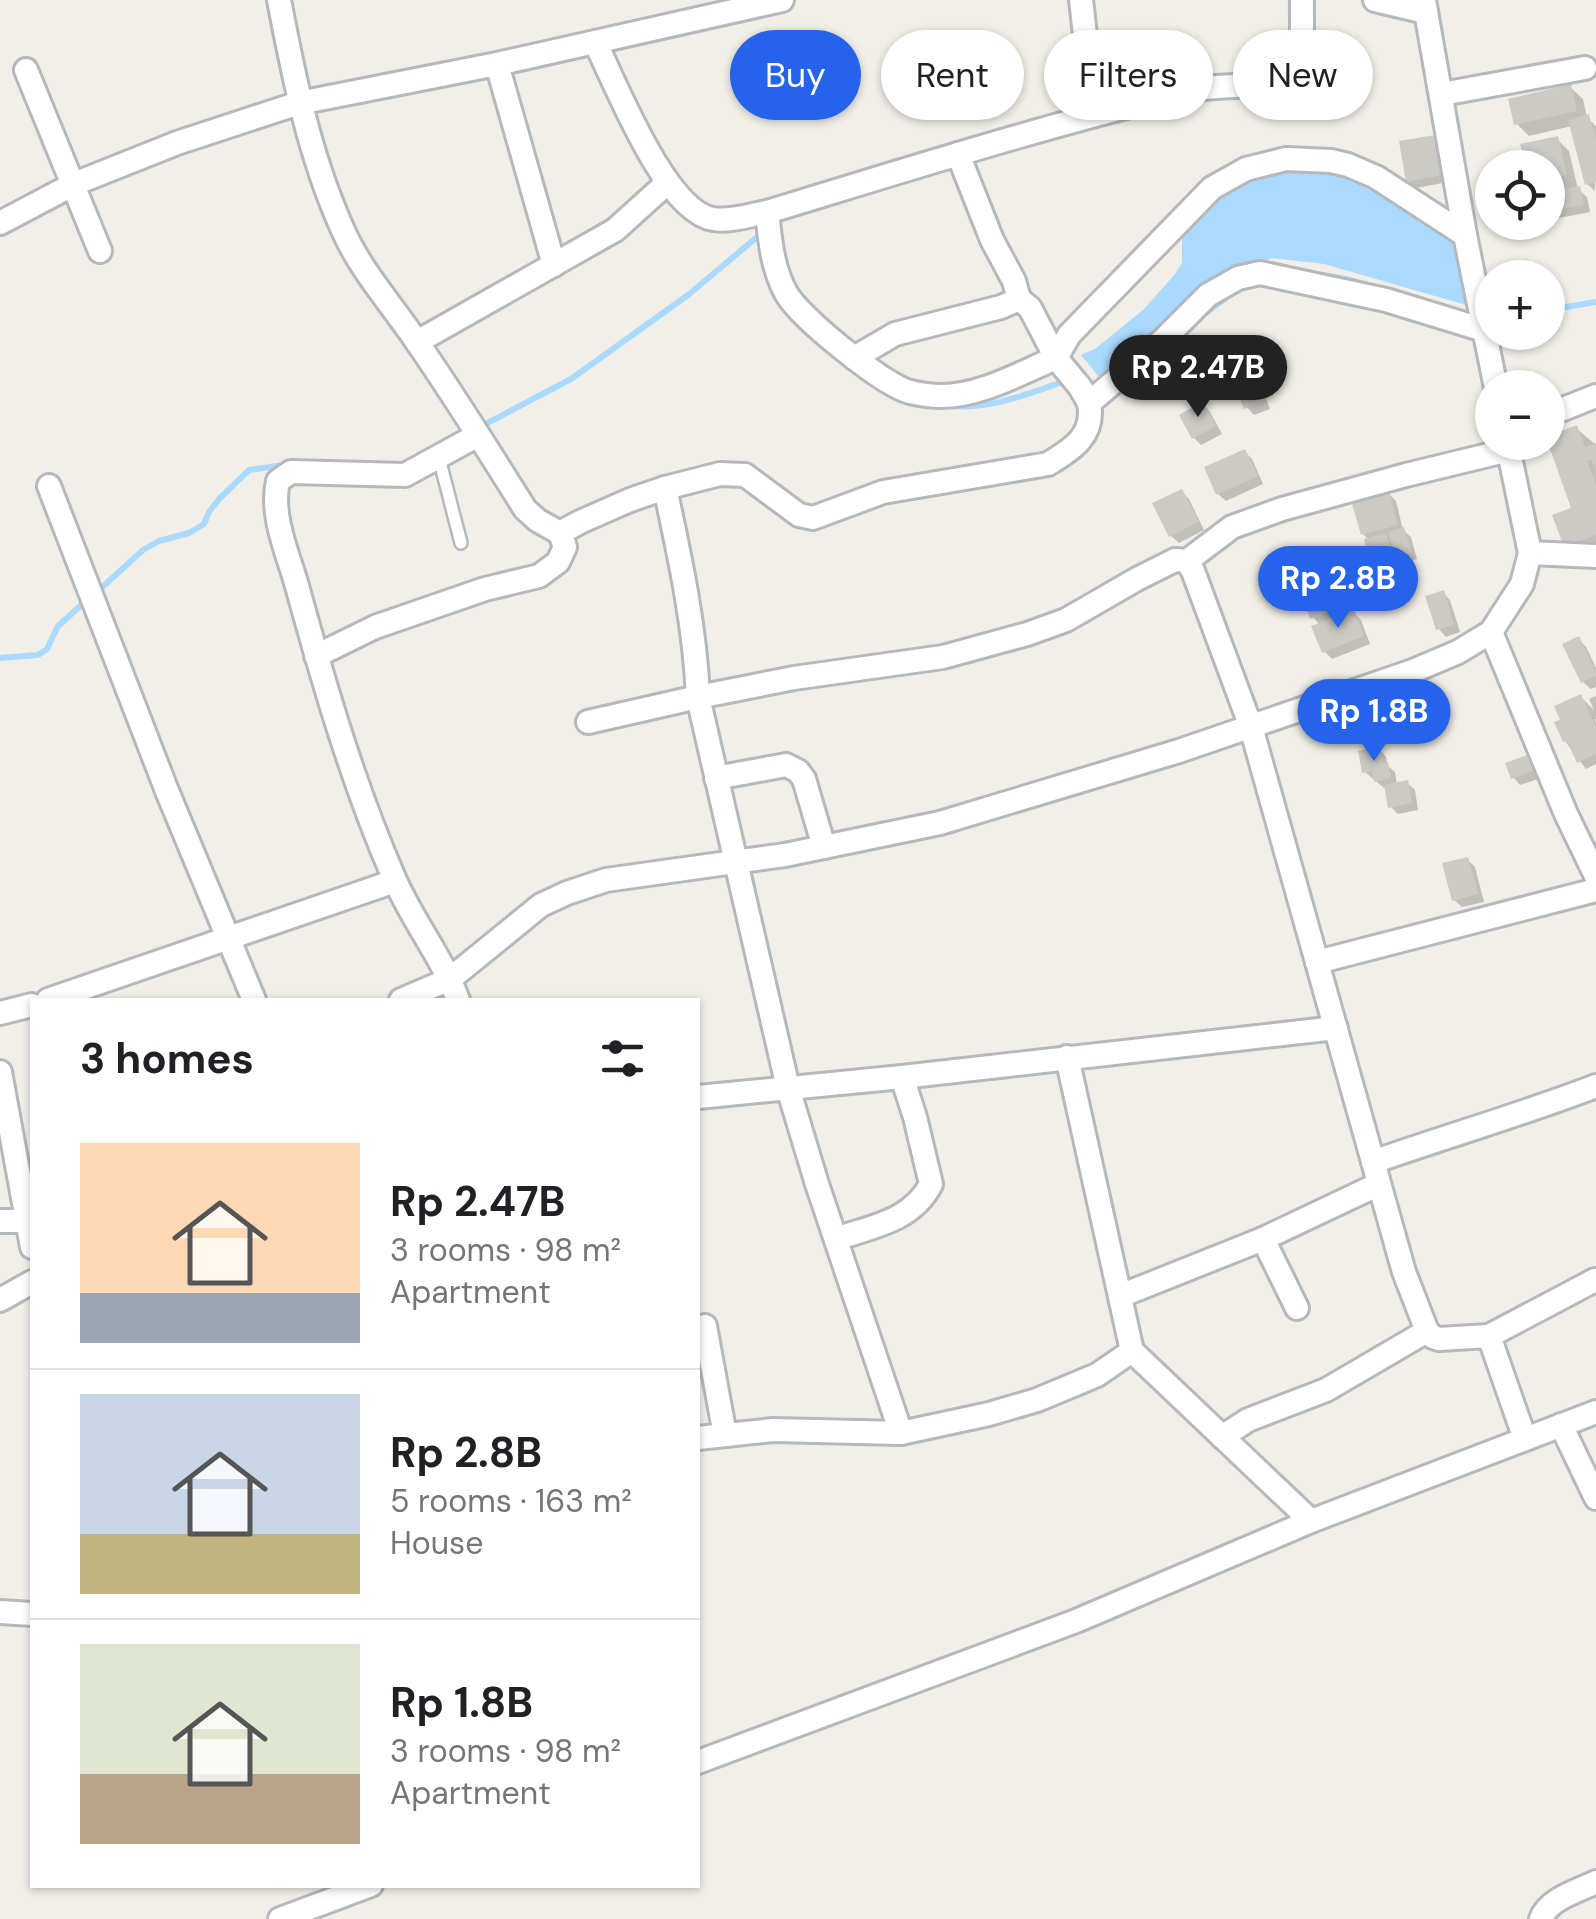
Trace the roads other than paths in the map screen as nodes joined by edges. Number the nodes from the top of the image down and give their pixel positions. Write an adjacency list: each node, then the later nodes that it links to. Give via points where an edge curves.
1 (279, 0): 14 (street)
2 (782, 0): 8 (street)
3 (1081, 0): 7 (street)
4 (1302, 0): 12 (street, via 1296,70 1270,82)
5 (1375, 0): 6 (street)
6 (1425, 6): 13 (street)
7 (1084, 30)
8 (595, 42): 9 (street); 18 (street)
9 (497, 64): 14 (street); 23 (street)
10 (1584, 68): 13 (street)
11 (26, 70): 17 (street)
12 (1213, 87)
13 (1442, 94): 21 (street)
14 (299, 104): 17 (street, via 177,142); 27 (street, via 343,232)
15 (1074, 120): 16 (street)
16 (958, 154): 19 (street); 25 (street)
17 (74, 184): 20 (street); 22 (street)
18 (667, 184): 19 (street, via 690,209 711,219); 23 (street, via 615,230)
19 (767, 212): 28 (street, via 776,273 789,298)
20 (0, 223)
21 (1464, 235): 24 (street); 29 (street, via 1348,164 1286,159 1246,169 1185,214 1068,335)
22 (100, 251)
23 (554, 264): 27 (street)
24 (1475, 287)
25 (1018, 299): 28 (street, via 895,334); 29 (street, via 1030,308)
26 (1475, 327): 31 (street, via 1260,273 1208,294)
27 (417, 342): 33 (street)
28 (854, 358): 29 (street, via 908,392 941,396 980,390)
29 (1056, 358): 31 (street)
30 (1596, 396): 32 (street)
31 (1089, 403): 38 (street, via 1092,419 1082,439 1048,464 883,492 813,518 744,475)
32 (1565, 409)
33 (475, 431): 35 (street); 39 (street, via 526,508)
34 (1475, 455): 43 (street, via 1232,527)
35 (438, 458): 40 (lane); 45 (street, via 405,475 291,472 278,481 279,521)
36 (1511, 460): 41 (street)
37 (49, 486): 56 (street)
38 (665, 488): 39 (street); 46 (street, via 684,573)
39 (560, 533): 45 (street, via 565,547 558,562 539,576 392,621)
40 (460, 542)
41 (1530, 553): 42 (street); 44 (street, via 1522,584)
42 (1596, 556)
43 (1187, 560): 46 (street, via 1175,560 1027,634 943,656); 48 (street)
44 (1492, 632): 48 (street, via 1413,671); 50 (street, via 1566,814)
45 (316, 656): 54 (street)
46 (698, 697): 47 (street); 49 (street)
47 (588, 722)
48 (1251, 727): 51 (street, via 940,823); 57 (street)
49 (716, 778): 51 (street, via 786,765 798,770); 52 (street)
50 (1588, 838): 53 (street)
51 (824, 847): 52 (street)
52 (736, 862): 58 (street, via 606,880 567,894 541,906); 69 (street)
53 (1596, 876)
54 (396, 881): 56 (street); 58 (street)
55 (1596, 890): 57 (street)
56 (228, 937): 59 (street); 60 (street)
57 (1317, 962): 64 (street)
58 (454, 990): 61 (street)
59 (54, 998)
60 (253, 998)
61 (412, 998)
62 (30, 1006): 63 (street)
63 (0, 1013)
64 (1336, 1028): 65 (street); 71 (street)
65 (1067, 1057): 67 (street); 79 (street)
66 (0, 1072): 73 (street)
67 (902, 1077): 69 (street); 76 (street, via 931,1184 913,1209)
68 (1596, 1086): 71 (street, via 1455,1133)
69 (788, 1088): 70 (street); 76 (street)
70 (700, 1097)
71 (1376, 1173): 75 (street); 83 (street)
72 (0, 1221): 73 (street)
73 (28, 1221): 74 (street)
74 (30, 1234)
75 (1263, 1239): 79 (street); 81 (street)
76 (836, 1240): 88 (street)
77 (1596, 1280): 84 (street)
78 (30, 1283): 80 (street)
79 (1120, 1296): 85 (street)
80 (0, 1300)
81 (1297, 1308)
82 (705, 1326): 89 (street)
83 (1427, 1331): 84 (street, via 1440,1339); 90 (street, via 1326,1390)
84 (1488, 1336): 92 (street)
85 (1132, 1351): 88 (street, via 1037,1400); 90 (street)
86 (1596, 1412): 87 (street)
87 (1561, 1425): 92 (street); 93 (street)
88 (902, 1433): 89 (street)
89 (725, 1435): 91 (street)
90 (1222, 1437): 94 (street)
91 (700, 1438)
92 (1525, 1439): 94 (street)
93 (1596, 1498)
94 (1310, 1521): 97 (street, via 1076,1620)
95 (0, 1612): 96 (street)
96 (30, 1614)
97 (700, 1761)
98 (1596, 1882): 101 (street, via 1549,1905)
99 (362, 1888): 100 (street)
100 (280, 1919)
101 (1541, 1919)

